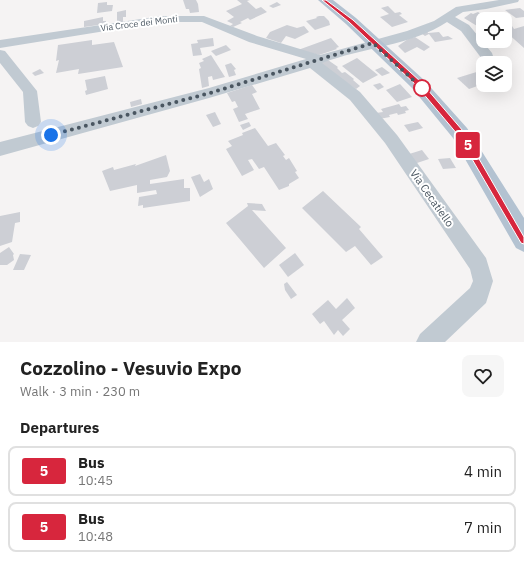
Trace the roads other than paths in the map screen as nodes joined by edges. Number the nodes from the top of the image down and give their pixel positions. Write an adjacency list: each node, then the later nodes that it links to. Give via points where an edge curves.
1 (325, 0): 4 (main road)
2 (513, 0): 3 (street, via 460,9)
3 (447, 17): 4 (street, via 411,34); 7 (street, via 465,28)
4 (373, 43): 8 (street); 11 (main road, via 418,84 460,133)
5 (0, 44): 8 (street, Via Croce dei Monti, via 161,19 188,18 204,19)
6 (0, 54): 9 (street, via 30,91)
7 (487, 56)
8 (316, 61): 10 (street, via 210,93); 12 (street, Via Cecatiello, via 355,96 391,139 479,265 484,281 478,295)
9 (33, 122)
10 (0, 148)
11 (524, 240)
12 (428, 342)

